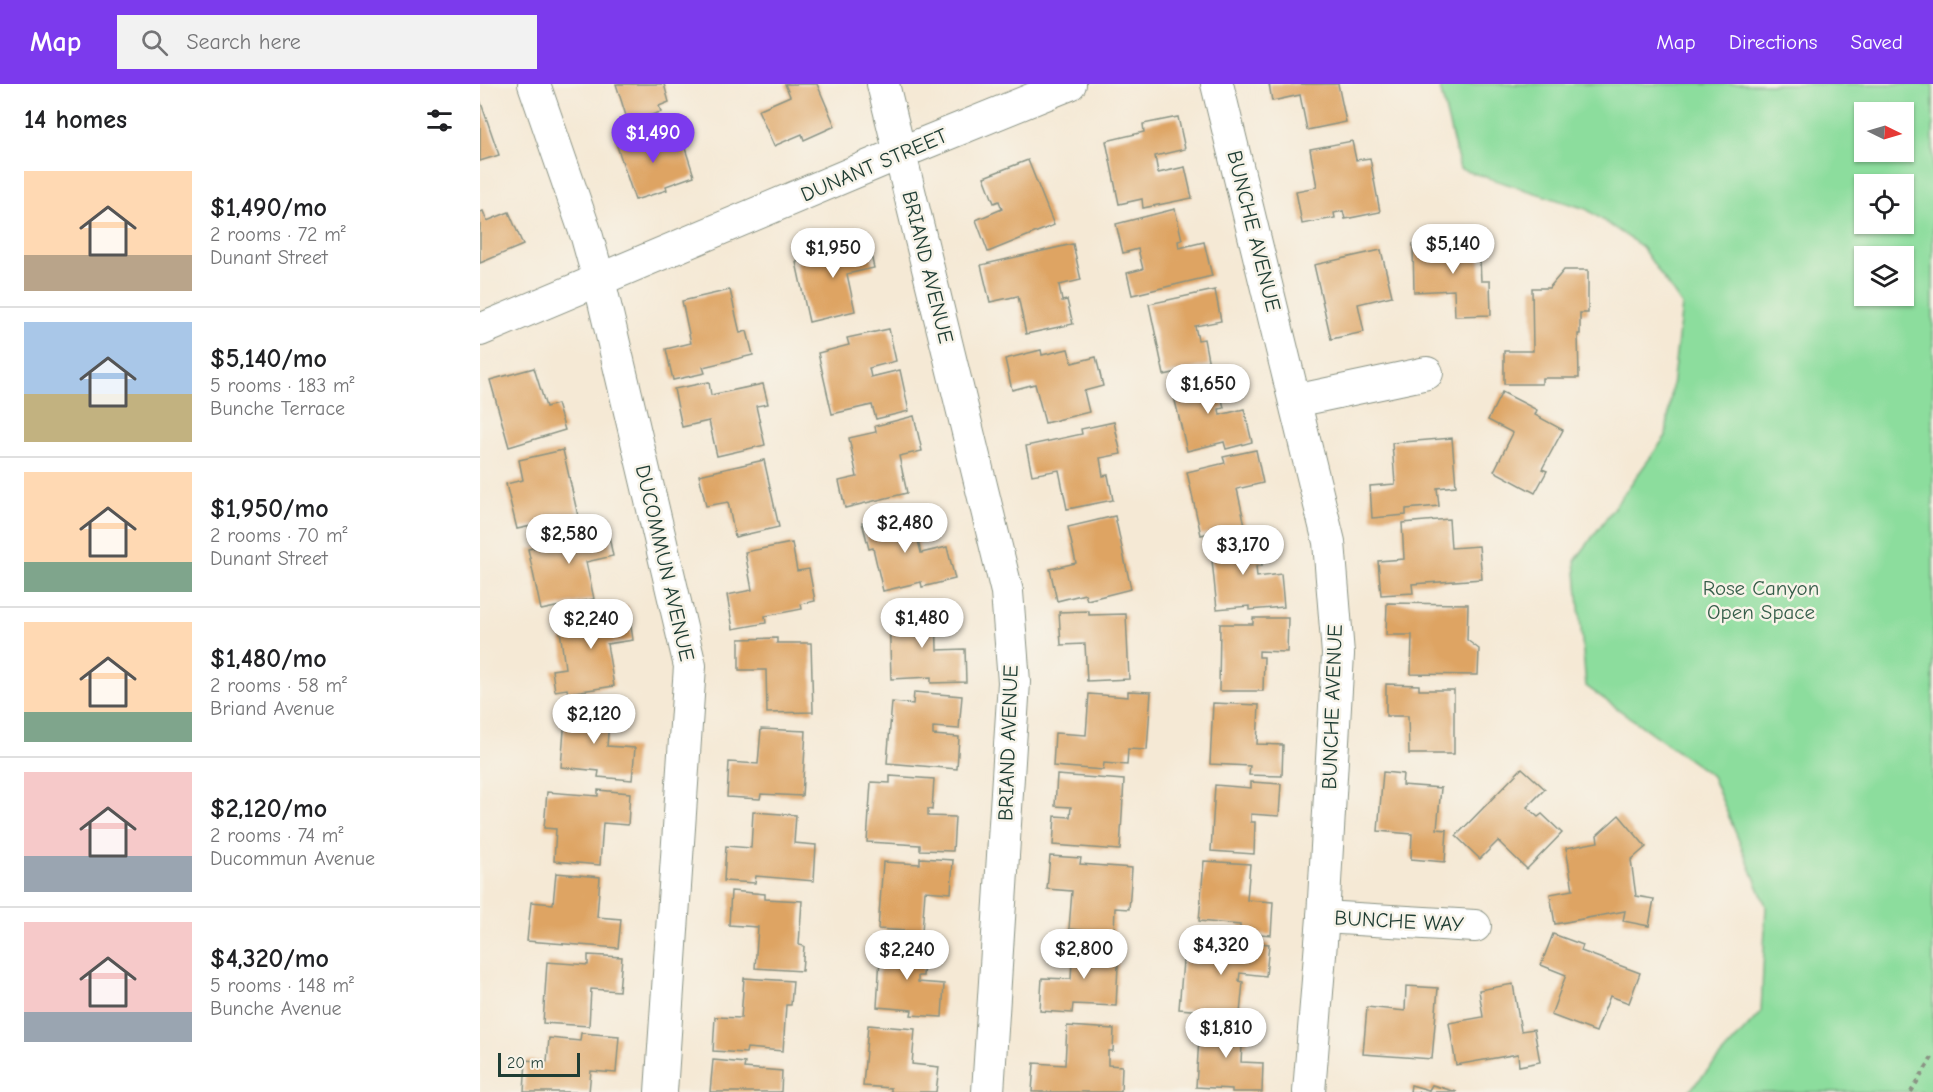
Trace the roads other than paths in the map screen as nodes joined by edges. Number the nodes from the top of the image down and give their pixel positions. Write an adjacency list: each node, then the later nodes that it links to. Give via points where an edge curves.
1 (534, 84): 6 (street, DUCOMMUN AVENUE)
2 (883, 84): 5 (street, BRIAND AVENUE)
3 (1070, 84): 5 (street, DUNANT STREET)
4 (1217, 84): 9 (street, BUNCHE AVENUE)
5 (900, 153): 6 (street, DUNANT STREET); 13 (street, BRIAND AVENUE, via 1007,592 1014,682)
6 (599, 280): 7 (street, DUNANT STREET); 12 (street, DUCOMMUN AVENUE, via 690,666)
7 (480, 330)
8 (1427, 373): 9 (street)
9 (1295, 401): 10 (street, BUNCHE AVENUE, via 1329,542 1338,654)
10 (1323, 917): 11 (street, BUNCHE WAY); 14 (street, BUNCHE AVENUE)
11 (1475, 926)
12 (662, 1092)
13 (988, 1092)
14 (1309, 1092)

